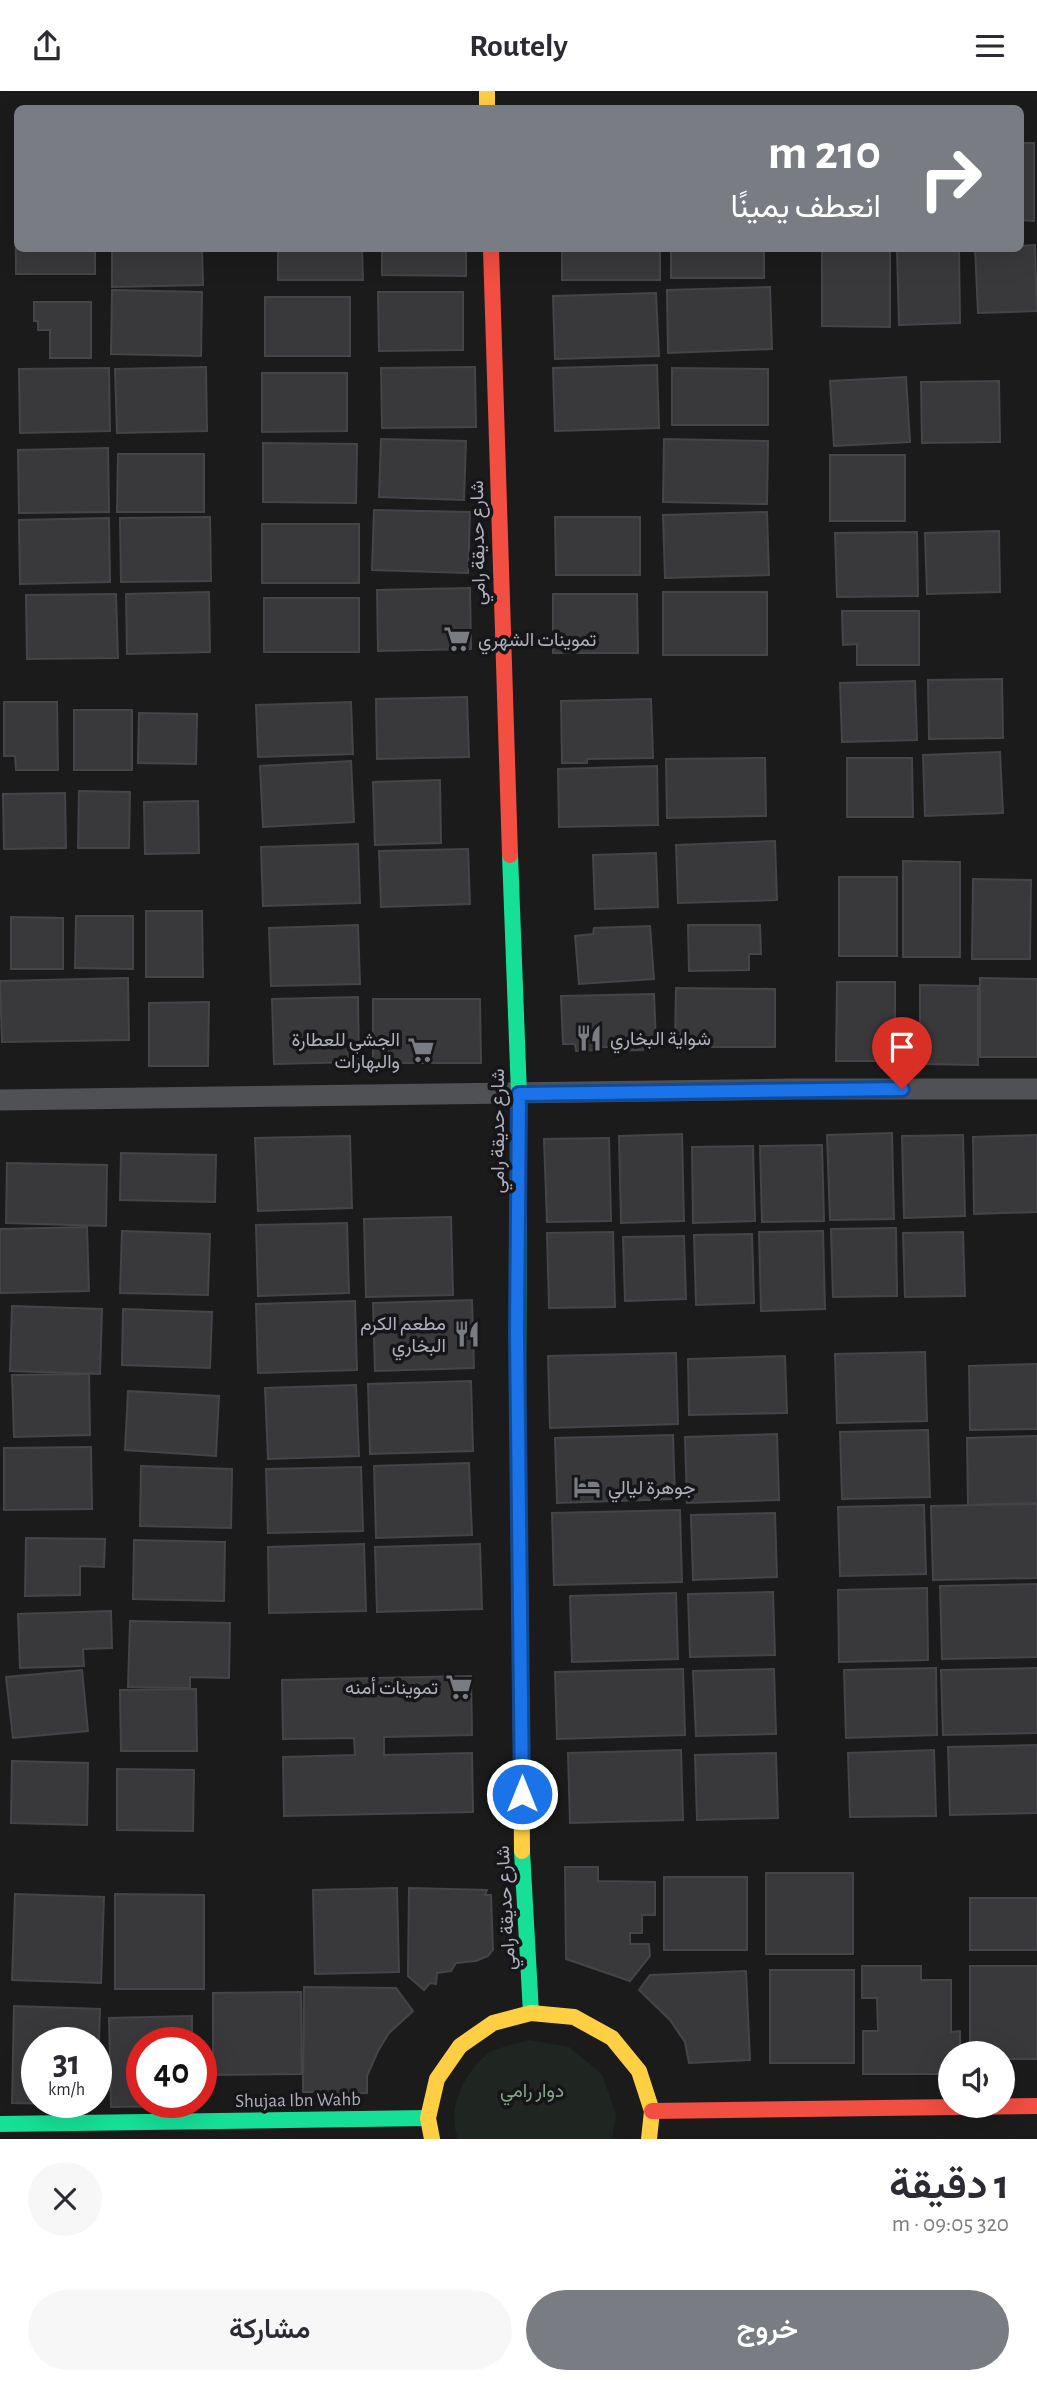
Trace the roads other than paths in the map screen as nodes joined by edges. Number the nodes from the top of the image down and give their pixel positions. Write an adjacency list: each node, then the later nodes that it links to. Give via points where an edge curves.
1 (491, 252): 3 (street, شارع حديقة رامي)
2 (1037, 1089): 3 (street)
3 (519, 1094): 4 (street); 5 (street, شارع حديقة رامي, via 522,1843)
4 (0, 1100)
5 (531, 2013): 7 (street, via 574,2017 612,2038 639,2071); 8 (street, via 493,2023 460,2046 437,2079)
6 (1037, 2106): 7 (street)
7 (652, 2111): 11 (street)
8 (428, 2118): 9 (street, Shujaa Ibn Wahb); 10 (street)
9 (0, 2124)
10 (432, 2139)
11 (649, 2139)

